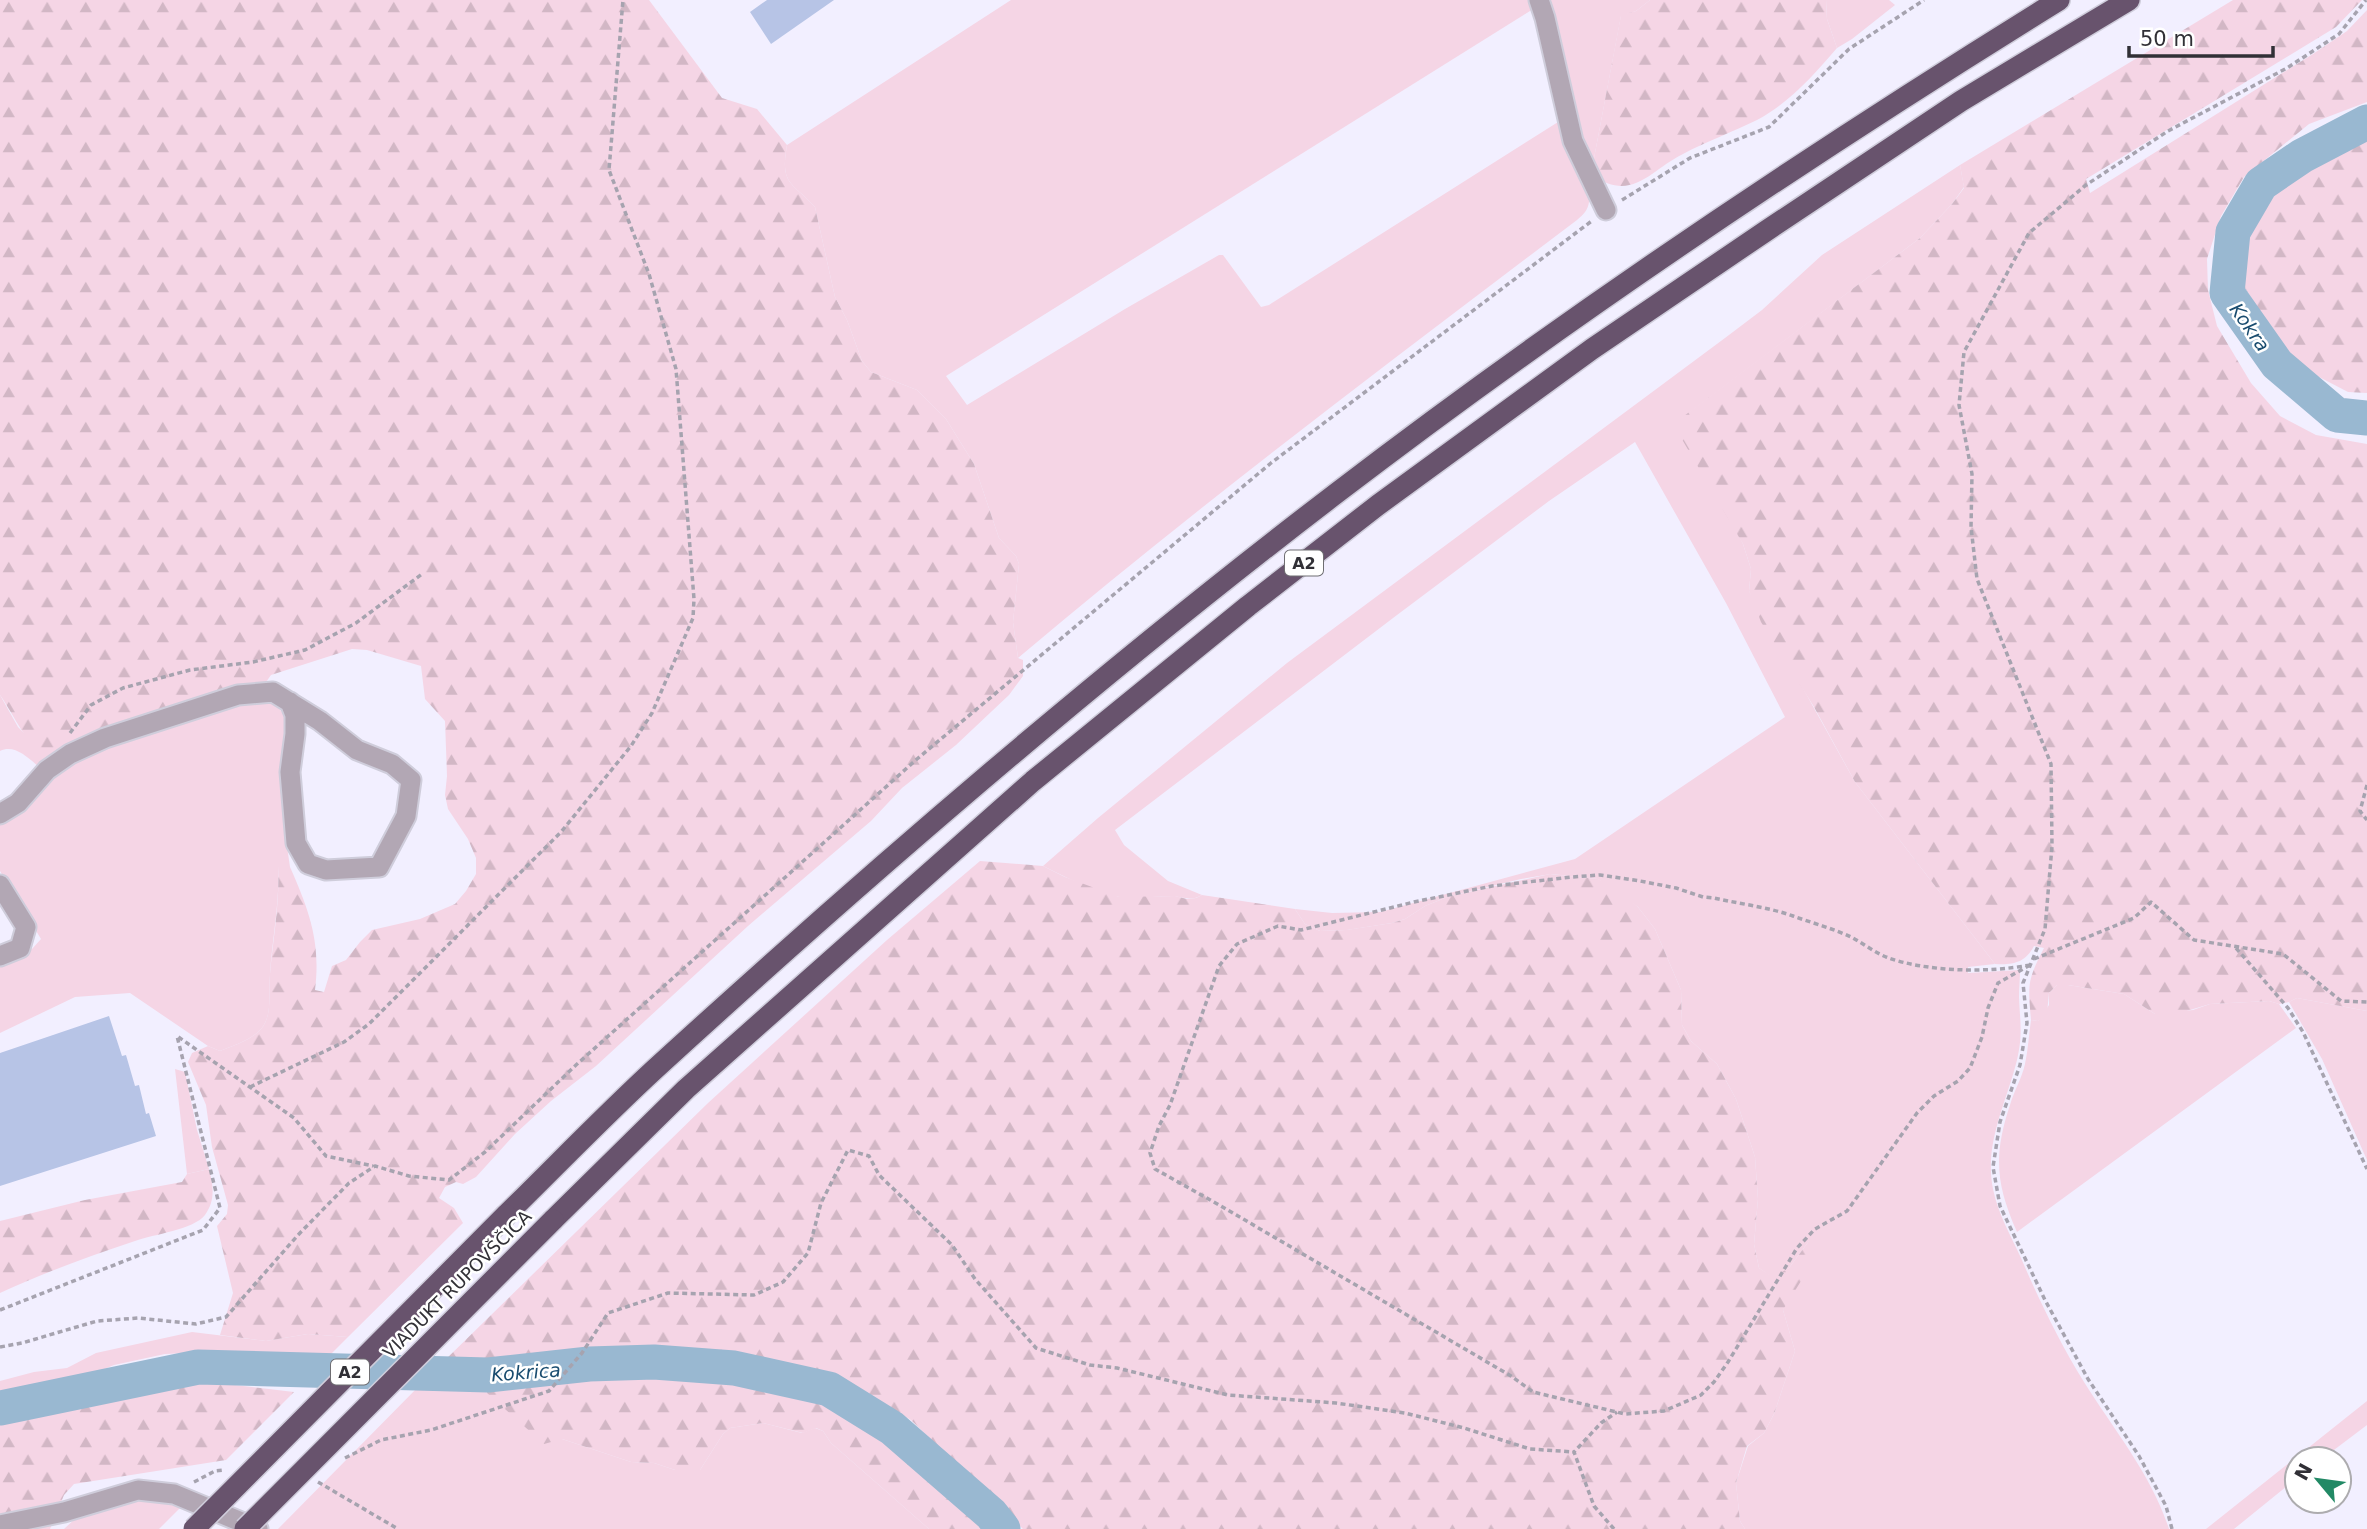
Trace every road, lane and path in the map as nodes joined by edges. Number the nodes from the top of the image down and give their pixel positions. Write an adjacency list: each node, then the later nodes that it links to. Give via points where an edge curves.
1 (622, 0): 20 (path, via 609,170 649,274 676,369 693,618 652,713 561,832 369,1024 344,1042)
2 (1539, 0): 7 (street, via 1573,141)
3 (1924, 0): 7 (path, via 1849,49 1769,127 1690,158)
4 (2059, 0): 31 (highway, VIADUKT RUPOVŠČICA / A2, bridge, via 1711,225 1463,399 1138,649 881,867 653,1072)
5 (2129, 0): 32 (highway, VIADUKT RUPOVŠČICA / A2, bridge, via 1961,101 1592,349 1248,606 1033,781 686,1089)
6 (2367, 0): 17 (path, via 2339,34 2287,68 2168,131 2086,185 2029,233 1964,352 1959,405 1972,474 1977,579 2051,764 2052,846 2045,929)
7 (1606, 210): 21 (path, via 1271,463 928,750 449,1180 409,1176)
8 (422, 574): 10 (path, via 356,623 305,650 190,670 123,688 91,705)
9 (290, 702): 9 (street, via 295,715 290,772 296,843 308,864 326,870 379,867 407,816 411,780 392,764 357,750); 12 (street, via 273,692 238,695 104,738 47,770 19,803)
10 (67, 738)
11 (2367, 785): 13 (path, via 2360,811)
12 (0, 814)
13 (2367, 820)
14 (0, 884): 16 (street, via 26,927 20,948)
15 (2235, 946): 17 (path, via 2194,940 2151,902 2134,918); 19 (path, via 2283,954 2341,1001); 22 (path, via 2303,1032)
16 (0, 956)
17 (2034, 959): 18 (path)
18 (2031, 965): 25 (path, via 1998,983 1970,1068 1917,1113 1847,1211 1815,1229 1797,1248 1714,1382 1700,1395 1664,1411); 25 (path, via 1945,968 1903,961 1789,915 1600,875 1492,886 1301,930 1278,926 1237,944 1219,966 1170,1105 1158,1126 1150,1153 1155,1169 1533,1392); 35 (path, via 2023,983 2027,1023 2020,1065 2000,1122 1993,1167 2000,1206 2082,1368 2166,1506)
19 (2367, 1002)
20 (250, 1087): 21 (path, via 294,1118 326,1156); 23 (path, via 177,1036 220,1208 203,1230)
21 (376, 1166): 24 (path, via 349,1183 315,1217 226,1317 196,1324 138,1318 97,1321)
22 (2367, 1169)
23 (0, 1310)
24 (0, 1347)
25 (1617, 1412): 26 (path)
26 (1574, 1452): 27 (path, via 1530,1450 1405,1413 1228,1395 1036,1348 951,1245 879,1175 869,1156 848,1150 821,1203 807,1253 783,1282 754,1295 668,1293 608,1313 549,1391 430,1430 381,1440); 34 (path, via 1594,1506)
27 (337, 1462)
28 (322, 1475): 29 (path)
29 (314, 1481)
30 (0, 1525): 33 (street, via 138,1490 174,1494)
31 (194, 1529)
32 (245, 1529)
33 (258, 1529)
34 (1614, 1529)
35 (2172, 1529)

